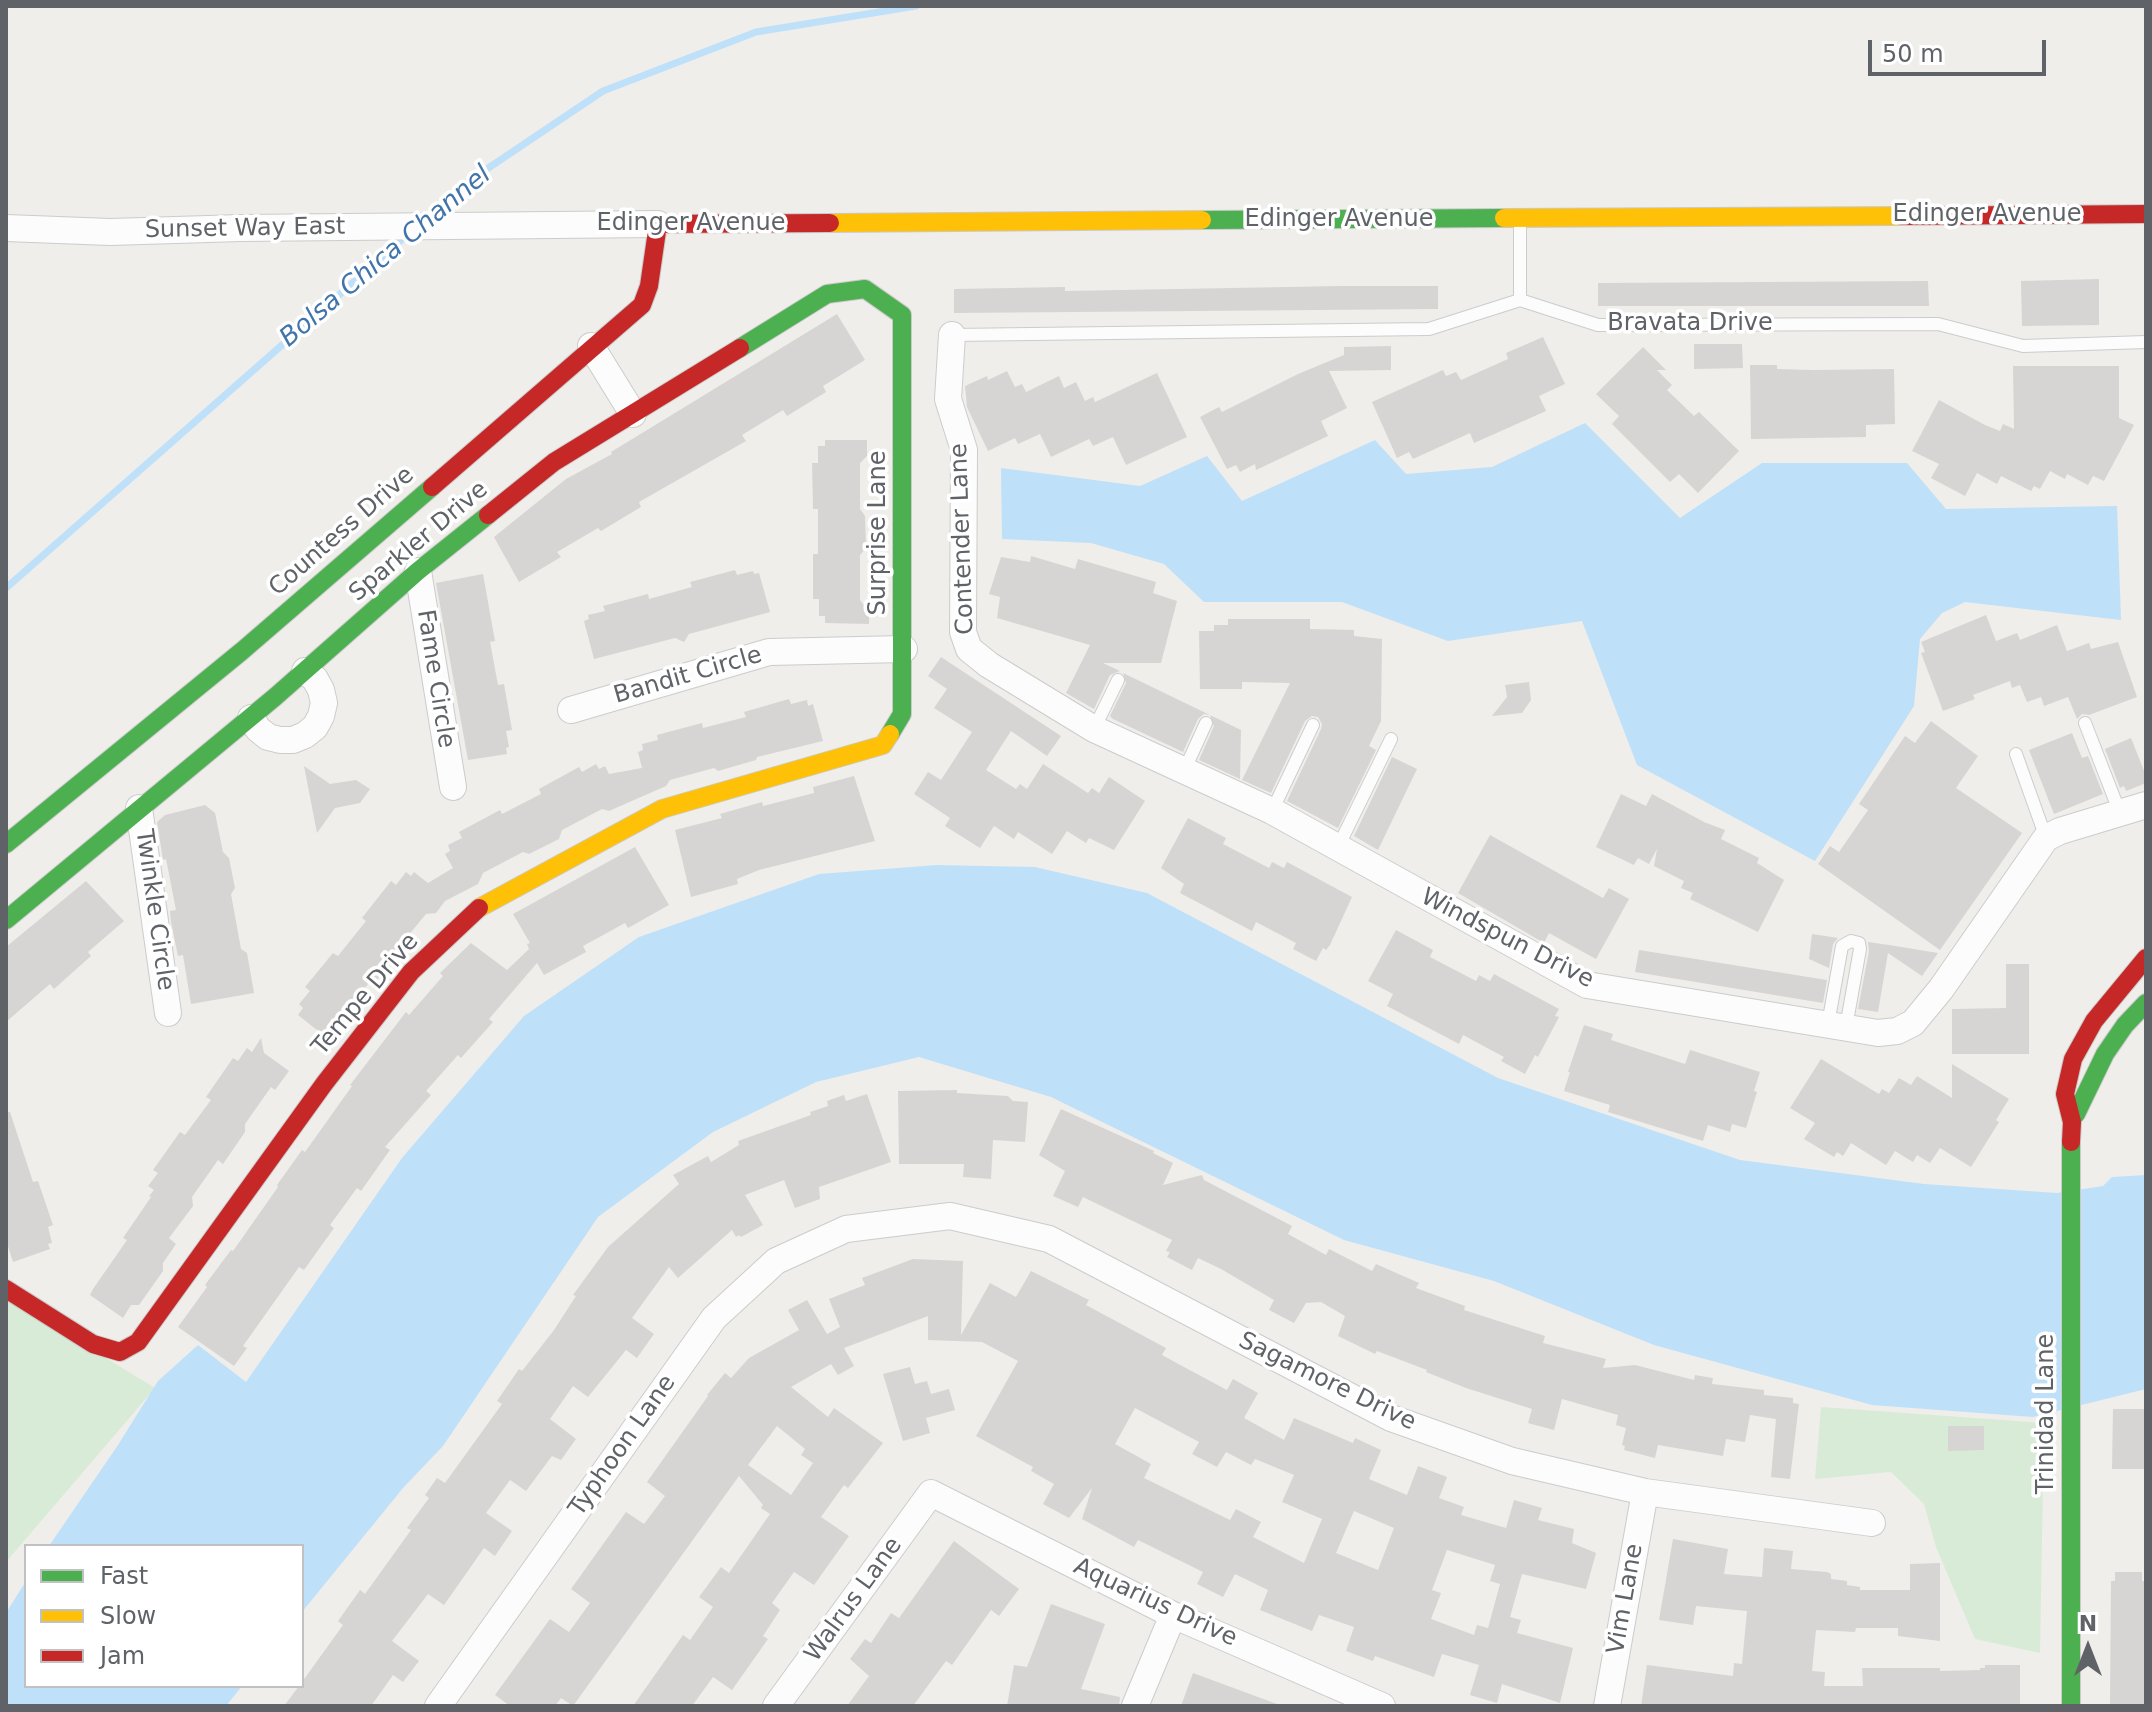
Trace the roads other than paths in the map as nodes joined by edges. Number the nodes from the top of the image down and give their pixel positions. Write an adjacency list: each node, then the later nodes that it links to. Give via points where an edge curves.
1 (2146, 214): 2 (street, Edinger Avenue)
2 (1520, 218): 3 (street, Edinger Avenue); 6 (lane)
3 (658, 224): 4 (street, Edinger Avenue); 10 (street, Countess Drive, via 642,305)
4 (532, 226): 5 (street, Sunset Way East, via 110,232)
5 (6, 228)
6 (1520, 300): 8 (lane, via 1429,329); 9 (lane, Bravata Drive, via 1598,325 1938,324 2023,346)
7 (902, 315): 11 (street, Sparkler Drive, via 865,289 827,294); 13 (street, Surprise Lane)
8 (952, 335): 14 (street, Contender Lane, via 948,399 964,450 963,632)
9 (2146, 342)
10 (591, 346): 11 (street); 33 (street, Countess Drive, via 242,651)
11 (633, 414): 12 (street, Sparkler Drive, via 554,462)
12 (418, 571): 15 (street, Sparkler Drive); 27 (street, Fame Circle)
13 (904, 649): 17 (street, Bandit Circle, via 769,652); 24 (street, Surprise Lane, via 902,714)
14 (969, 649): 22 (street, Windspun Drive)
15 (305, 671): 18 (street, Sparkler Drive); 18 (street, via 315,679 324,703 315,727 293,740 280,740 268,737)
16 (1118, 680): 22 (lane)
17 (571, 710)
18 (251, 718): 29 (street, Sparkler Drive)
19 (1206, 723): 26 (lane)
20 (2085, 723): 31 (lane)
21 (1313, 725): 30 (lane)
22 (1094, 729): 26 (street, Windspun Drive)
23 (1391, 739): 34 (lane)
24 (883, 745): 42 (street, Tempe Drive, via 662,809 475,910 411,972 138,1342 120,1352 93,1344)
25 (2016, 754): 32 (lane)
26 (1184, 771): 30 (street, Windspun Drive)
27 (453, 787)
28 (2146, 805): 31 (street)
29 (139, 808): 35 (street, Sparkler Drive); 38 (street, Twinkle Circle)
30 (1272, 811): 34 (street, Windspun Drive)
31 (2120, 813): 32 (street)
32 (2046, 838): 39 (street, Windspun Drive, via 1913,1023 1878,1033)
33 (6, 844)
34 (1338, 847): 39 (street, Windspun Drive, via 1587,985)
35 (6, 920)
36 (2146, 958): 40 (street, Trinidad Lane, via 2094,1021 2073,1059 2065,1094)
37 (2146, 1003): 40 (street, Trinidad Lane, via 2105,1054)
38 (168, 1013)
39 (1837, 1026): 39 (lane, via 1860,949 1851,941 1842,946)
40 (2072, 1122): 52 (street, Trinidad Lane)
41 (846, 1229): 43 (street, Sagamore Drive, via 950,1216 1049,1239 1391,1418 1512,1461); 47 (street, Typhoon Lane, via 776,1261 714,1318)
42 (6, 1289)
43 (1645, 1492): 45 (street, Sagamore Drive); 51 (street, Vim Lane)
44 (931, 1493): 46 (street, Aquarius Drive); 48 (street, Walrus Lane)
45 (1872, 1523)
46 (1173, 1615): 49 (street); 50 (street, Aquarius Drive)
47 (438, 1706)
48 (776, 1706)
49 (1135, 1706)
50 (1382, 1706)
51 (1607, 1706)
52 (2071, 1706)

